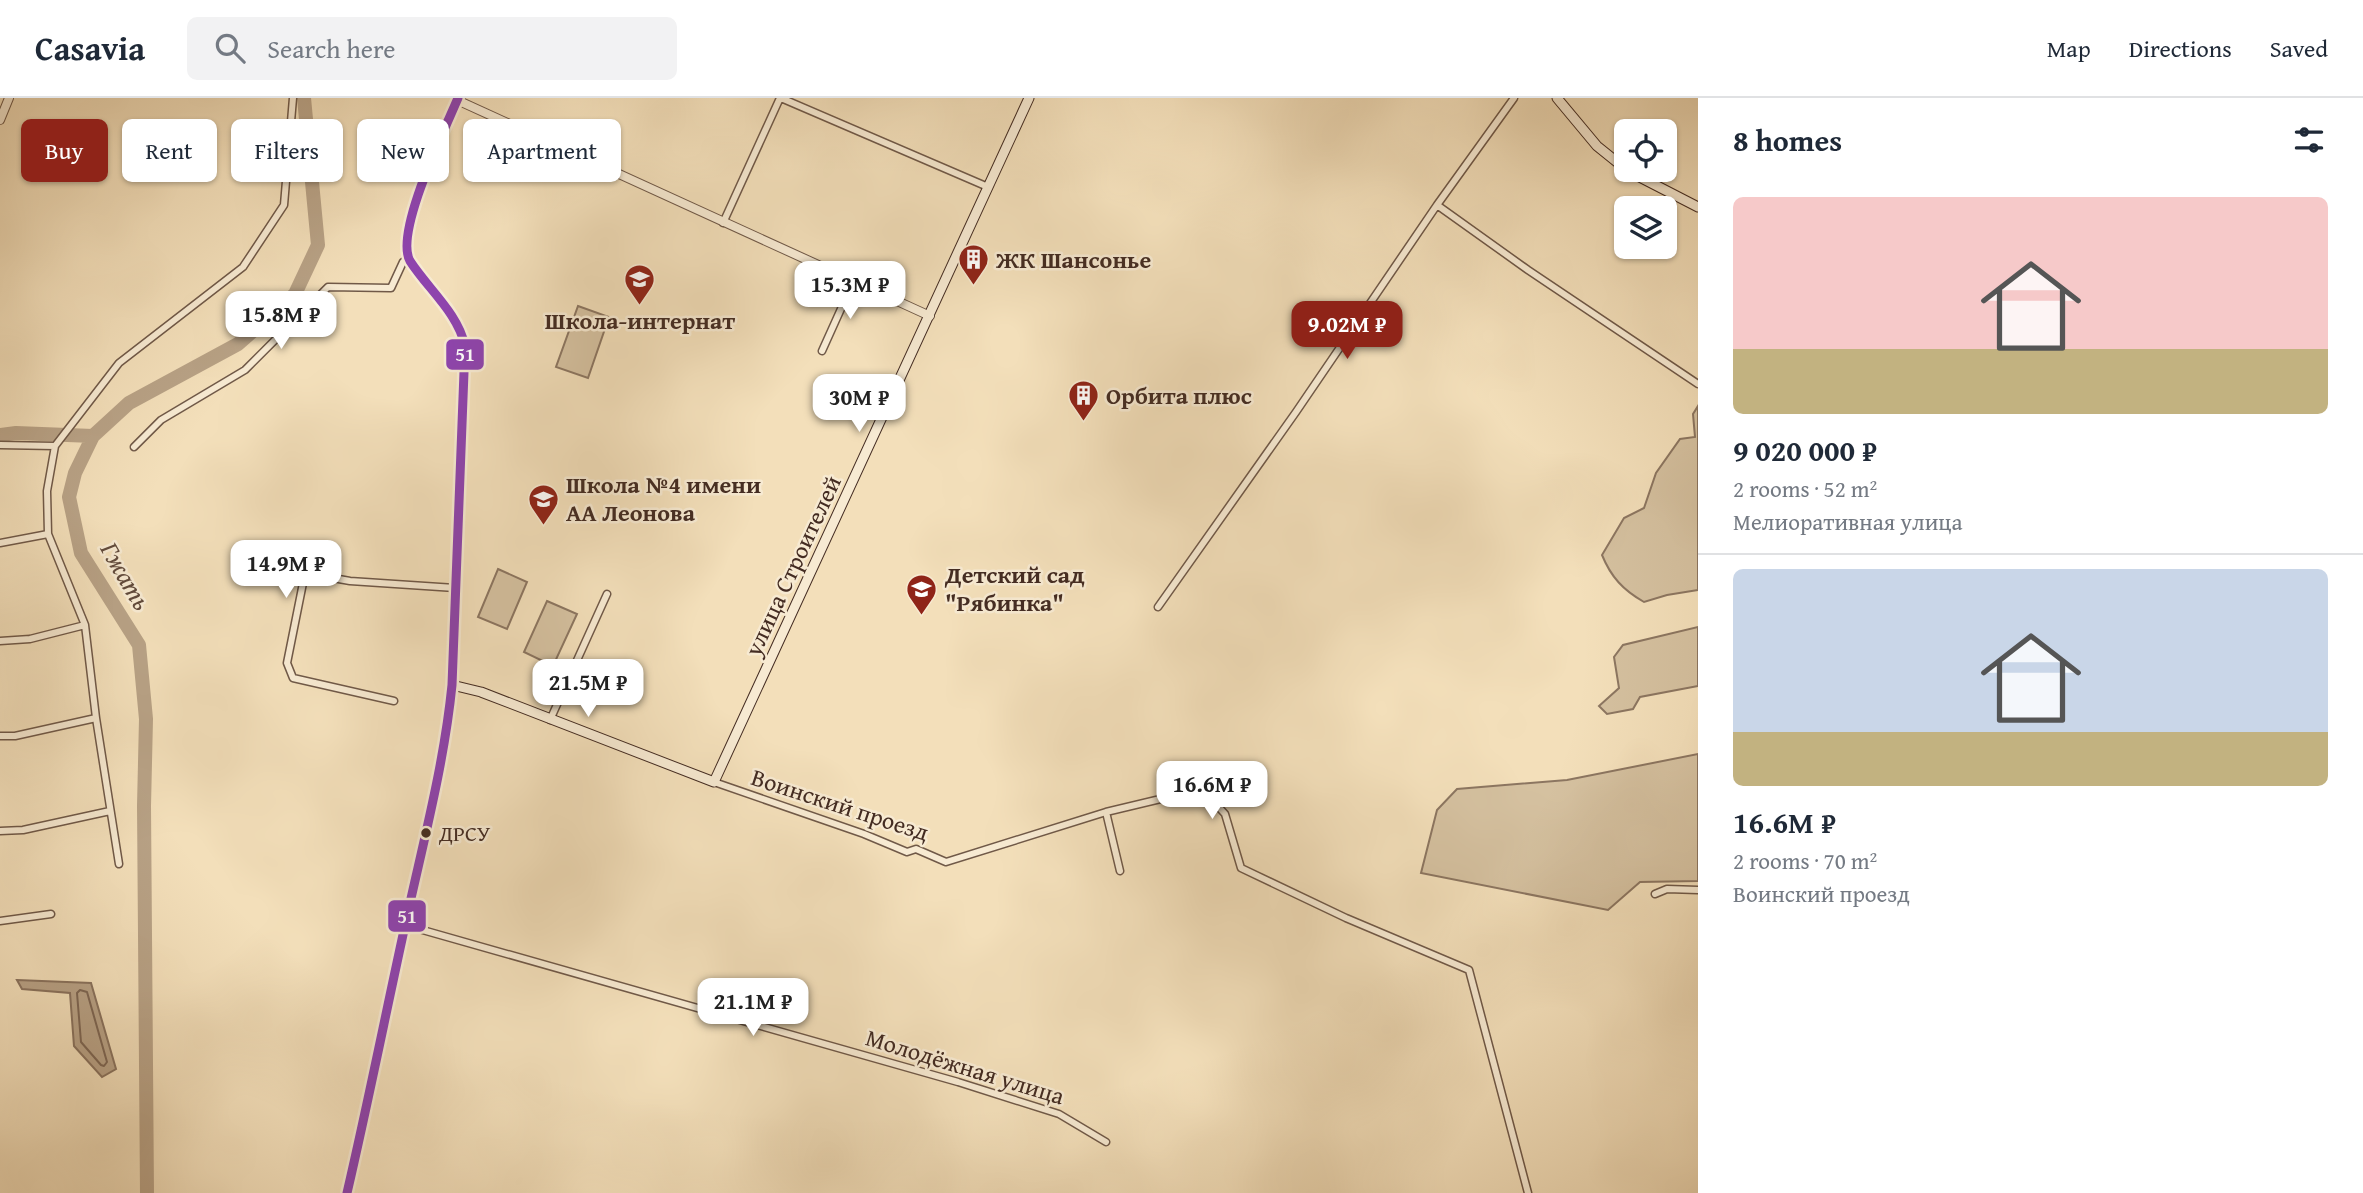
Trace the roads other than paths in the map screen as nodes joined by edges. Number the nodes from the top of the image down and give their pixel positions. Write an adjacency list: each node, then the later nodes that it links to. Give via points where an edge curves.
1 (9, 98): 8 (street)
2 (293, 98): 19 (street, via 284,205 243,267 119,363)
3 (781, 98): 9 (street); 12 (street)
4 (1029, 98): 9 (main road, улица Строителей)
5 (1514, 98): 10 (street)
6 (1557, 98): 11 (main road, via 1597,146 1628,171)
7 (458, 99): 12 (street); 13 (main road, via 409,222)
8 (0, 120)
9 (988, 187): 15 (main road, улица Строителей)
10 (1437, 205): 17 (street); 25 (street)
11 (1698, 207)
12 (723, 223): 14 (street)
13 (409, 258): 20 (street, via 391,288 328,287 245,370 161,420); 23 (main road, via 456,323 465,346)
14 (854, 279): 15 (street); 16 (street)
15 (930, 316): 33 (main road, улица Строителей)
16 (822, 351)
17 (1698, 384)
18 (0, 446): 19 (street)
19 (55, 446): 21 (street, via 47,491)
20 (134, 447)
21 (48, 534): 22 (street); 26 (street)
22 (0, 543)
23 (455, 588): 28 (main road); 29 (street, via 305,573 287,663 293,678)
24 (607, 594): 31 (street)
25 (1158, 607)
26 (85, 625): 27 (street, via 30,639); 30 (street)
27 (0, 641)
28 (452, 685): 31 (main road, Воинский проезд); 43 (main road, via 447,733)
29 (394, 701)
30 (96, 718): 32 (street); 34 (street)
31 (550, 720): 33 (main road, Воинский проезд)
32 (0, 736)
33 (714, 782): 35 (street, Воинский проезд, via 906,852 916,849 946,862)
34 (110, 811): 36 (street); 37 (street)
35 (1105, 812): 38 (street); 46 (street, Воинский проезд, via 1194,791 1225,814 1241,868 1469,970)
36 (0, 831)
37 (119, 864)
38 (1120, 872)
39 (1698, 890): 40 (street, via 1667,889)
40 (1655, 894)
41 (51, 914): 42 (street)
42 (0, 921)
43 (405, 925): 44 (street, Молодёжная улица, via 969,1085 1059,1114); 45 (main road)
44 (1106, 1142)
45 (347, 1193)
46 (1528, 1193)

